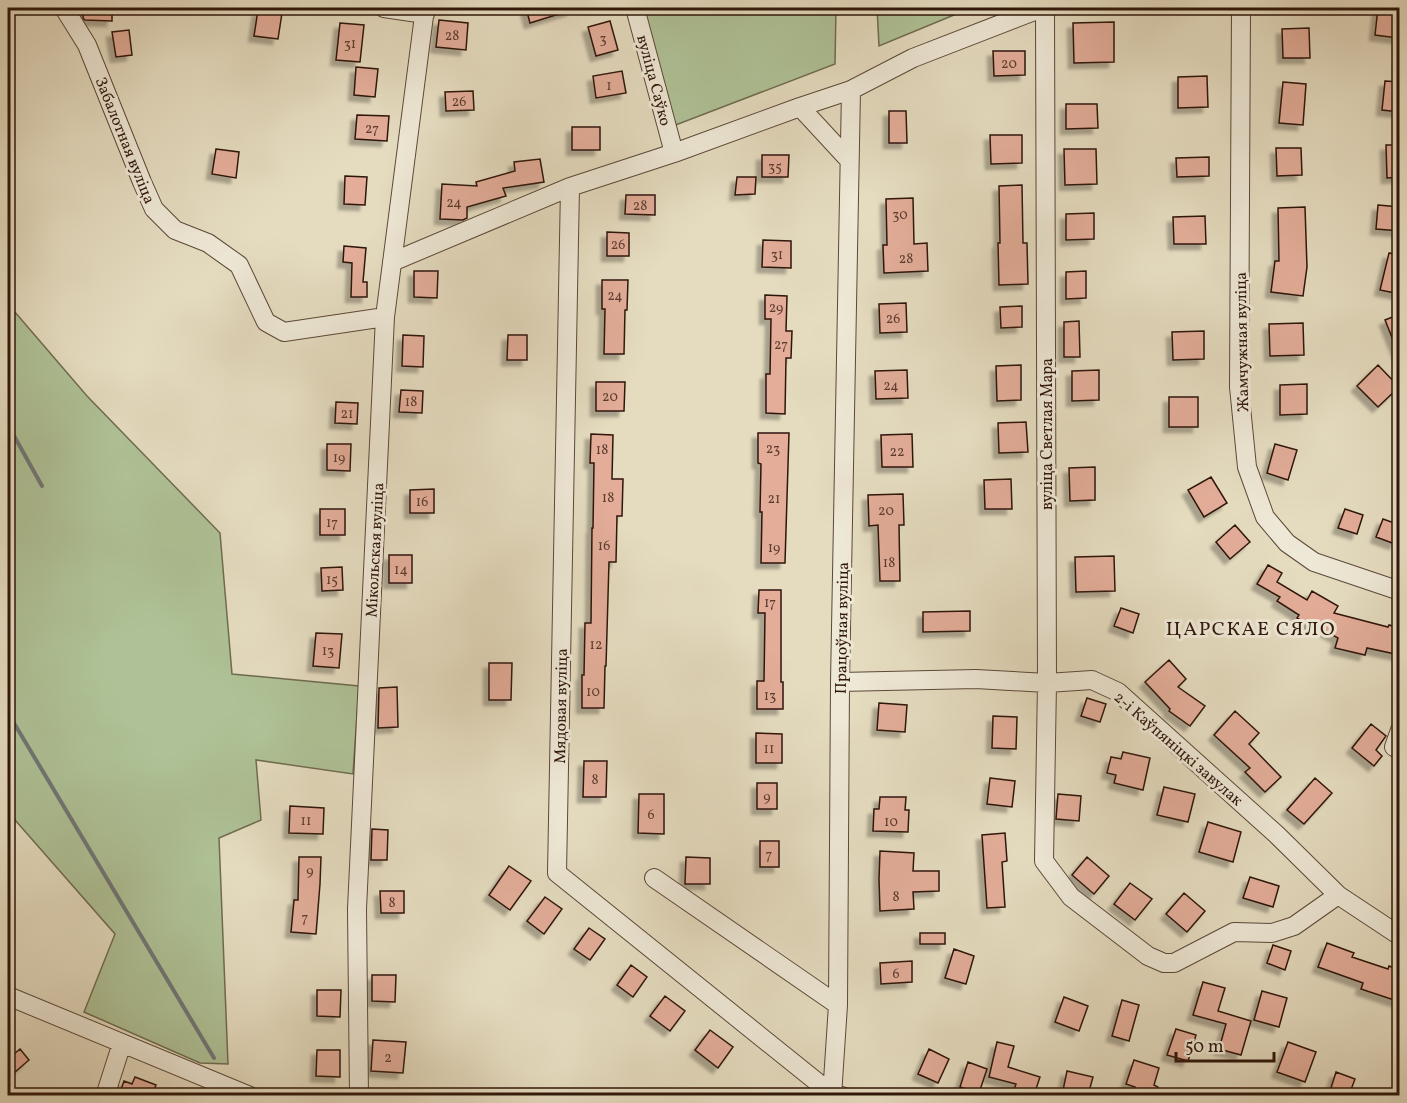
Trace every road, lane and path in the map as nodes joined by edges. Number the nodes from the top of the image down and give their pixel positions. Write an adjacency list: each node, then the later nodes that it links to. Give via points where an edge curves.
1 (64, 8): 13 (street, Забалотная вуліца, via 87,45 154,209 175,230 208,243 239,265 266,322 284,332)
2 (384, 8): 6 (street)
3 (635, 8): 9 (street, вуліца Саўко)
4 (1043, 8): 7 (street, via 913,58); 16 (street, вуліца Светлая Мара)
5 (1241, 8): 14 (street, Жамчужная вуліца, via 1239,387 1247,467 1265,517 1287,543 1314,562)
6 (425, 11): 12 (street, Мікольская вуліца)
7 (851, 90): 8 (street); 10 (street, Працоўная вуліца)
8 (800, 107): 9 (street); 10 (street)
9 (674, 153): 11 (street)
10 (849, 160): 15 (street, Працоўная вуліца)
11 (570, 187): 12 (street); 26 (street, Мядовая вуліца, via 557,873)
12 (392, 262): 13 (street, Мікольская вуліца)
13 (385, 317): 25 (street, Мікольская вуліца, via 357,909)
14 (1400, 591)
15 (840, 682): 16 (street, 2-і Каўпяніцкі завулак); 21 (street, Працоўная вуліца)
16 (1047, 682): 18 (street, 2-і Каўпяніцкі завулак, via 1092,680 1118,692 1276,834); 18 (street, вуліца Светлая Мара, via 1044,861 1071,897 1148,956 1174,963 1234,932 1272,933 1294,926)
17 (654, 878): 21 (street)
18 (1338, 896): 19 (street, 2-і Каўпяніцкі завулак)
19 (1400, 936)
20 (8, 996): 22 (street)
21 (838, 1005): 26 (street, Працоўная вуліца)
22 (122, 1043): 23 (street); 24 (street)
23 (105, 1095)
24 (250, 1095)
25 (359, 1095)
26 (835, 1095)

